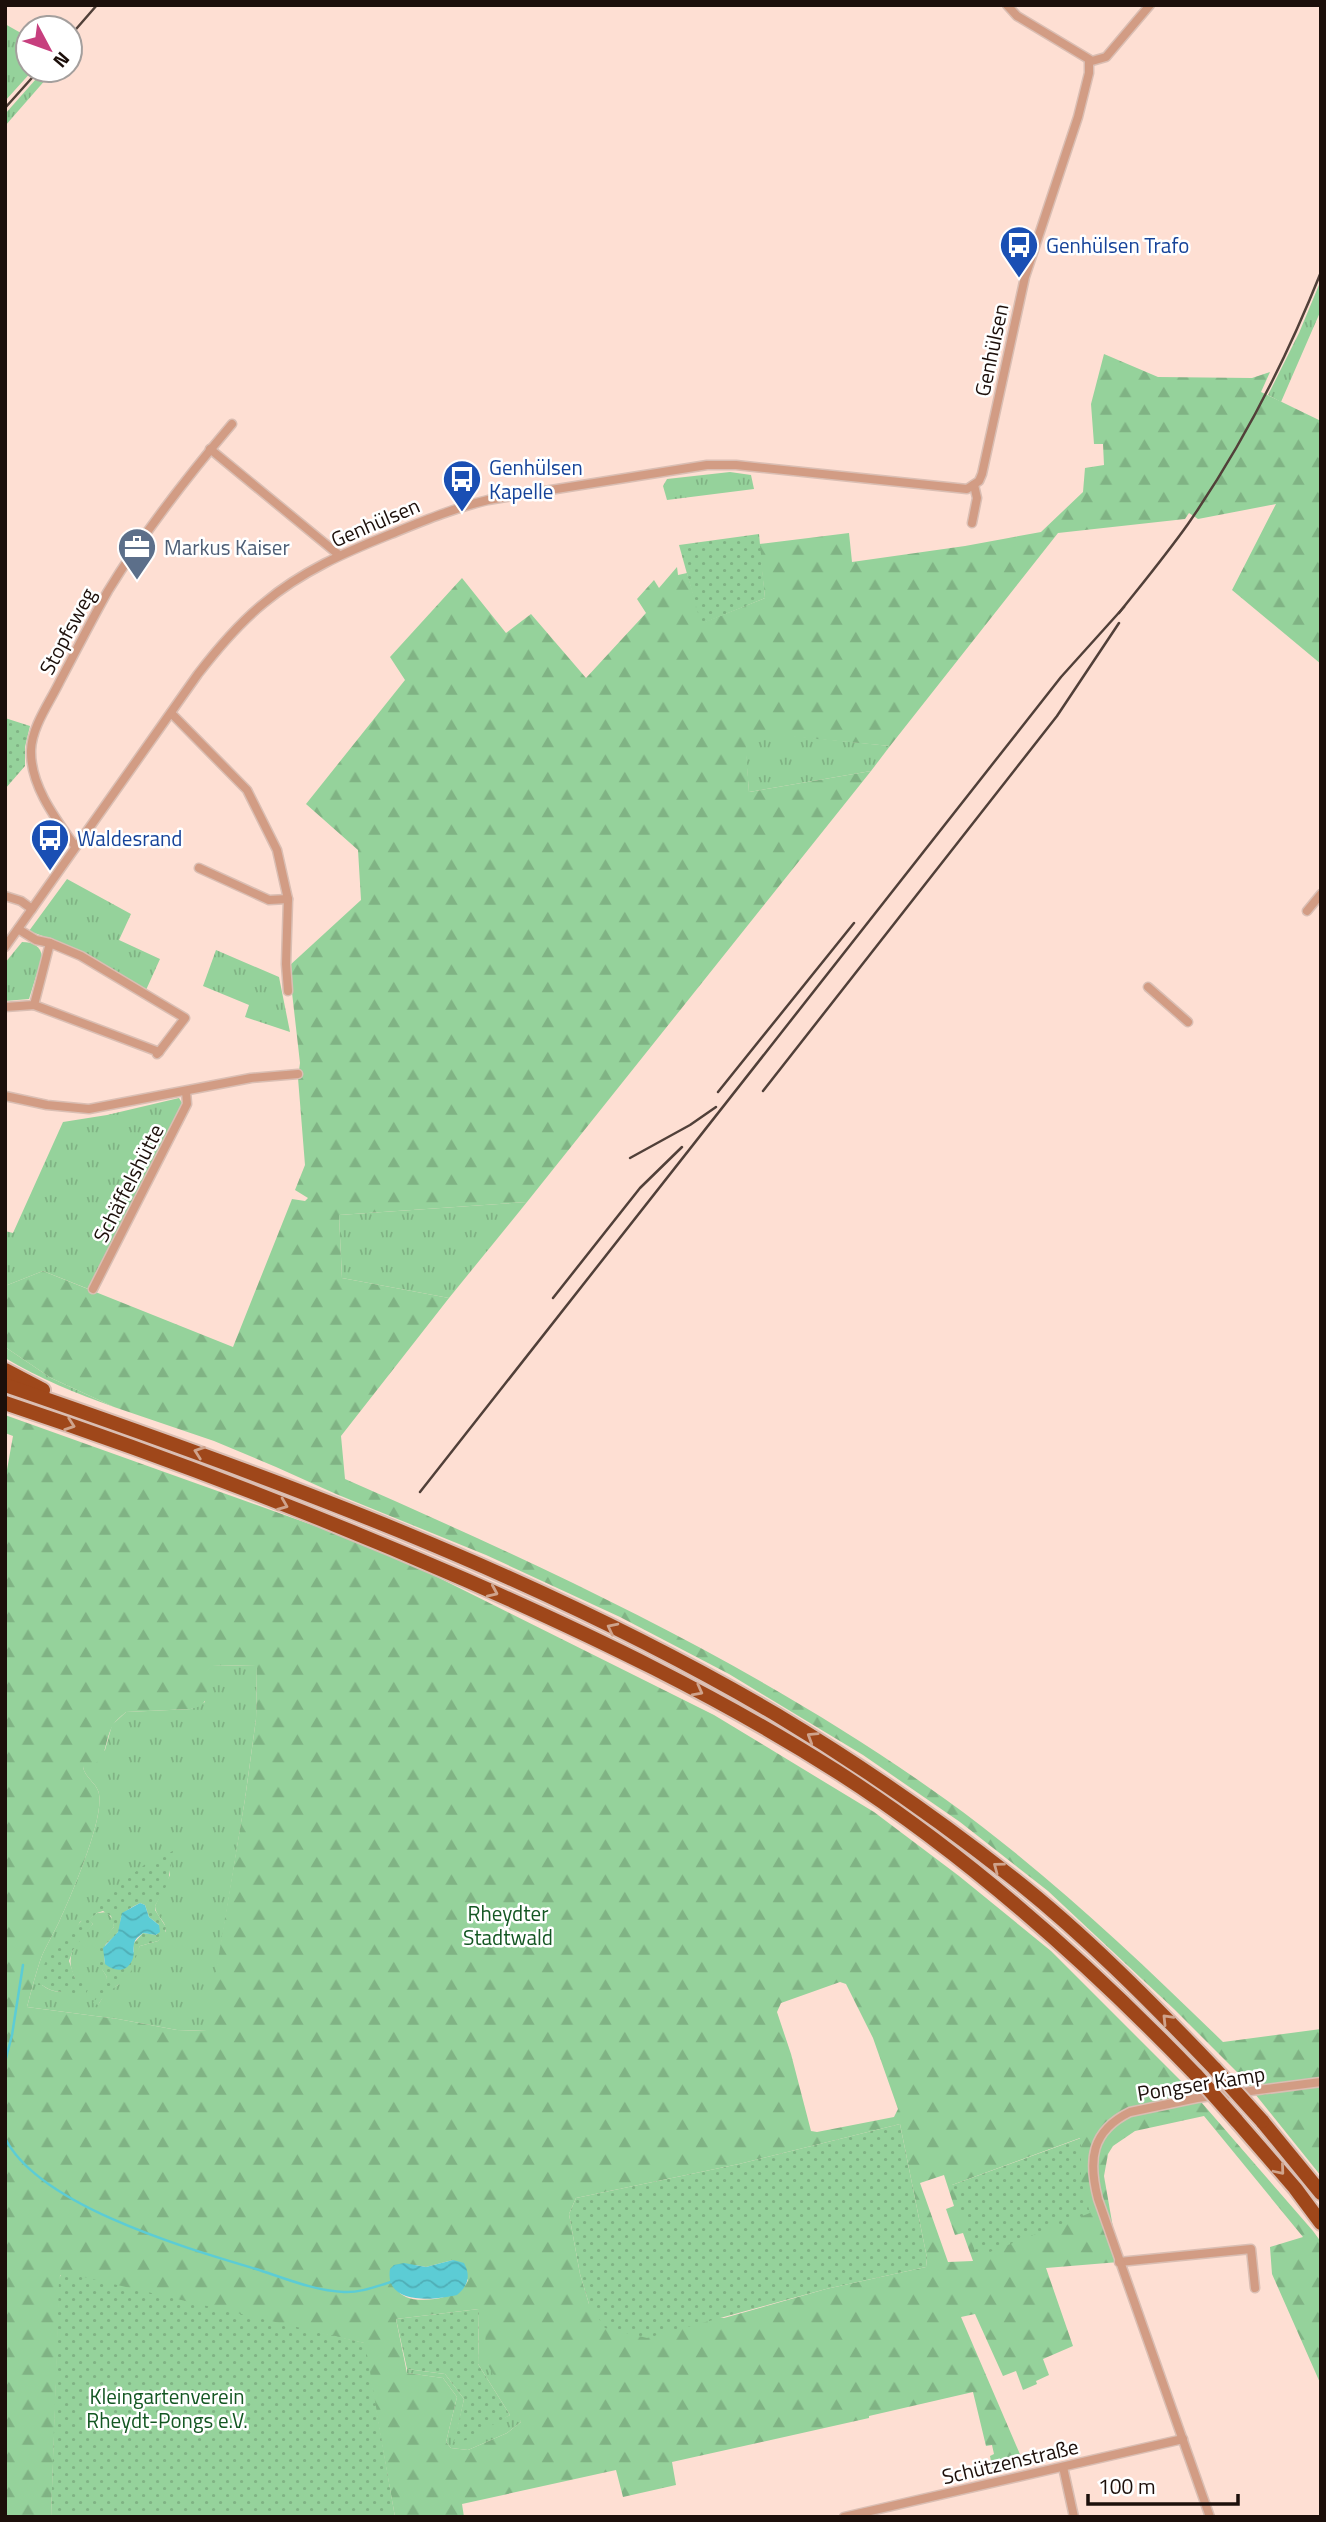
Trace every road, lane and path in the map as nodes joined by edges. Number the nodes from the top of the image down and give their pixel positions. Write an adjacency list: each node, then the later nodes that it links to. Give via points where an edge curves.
1 (1007, 5): 3 (street)
2 (1150, 5): 3 (street, via 1106,57)
3 (1089, 61): 6 (street, Genhülsen, via 1078,117 1025,277 982,474)
4 (232, 424): 5 (street, Stopfsweg)
5 (210, 449): 8 (street); 10 (street, Stopfsweg, via 109,590 35,731 31,755 40,789)
6 (974, 485): 7 (street, Genhülsen, via 977,498); 8 (street, Genhülsen, via 967,489 707,465 459,507)
7 (972, 523)
8 (339, 555): 9 (street, Genhülsen, via 286,586 242,622)
9 (170, 713): 10 (street, Genhülsen); 14 (street, via 247,789 277,850)
10 (75, 846): 15 (street, Genhülsen)
11 (199, 868): 14 (street, via 269,900)
12 (1321, 894): 16 (street)
13 (5, 896): 15 (street)
14 (288, 900): 21 (street)
15 (32, 909): 17 (street, Genhülsen)
16 (1307, 911)
17 (18, 929): 18 (street); 19 (street, Genhülsen)
18 (50, 943): 22 (street); 22 (street, via 185,1018 158,1054)
19 (5, 947)
20 (1148, 987): 24 (street)
21 (288, 991)
22 (34, 1005): 23 (street)
23 (5, 1007)
24 (1188, 1022)
25 (298, 1074): 26 (street, Schäffelshütte, via 251,1077)
26 (186, 1091): 27 (street, Schäffelshütte, via 89,1109); 28 (street, Schäffelshütte, via 187,1104)
27 (5, 1096)
28 (93, 1289)
29 (5, 1370): 32 (highway)
30 (5, 1385): 32 (highway)
31 (5, 1404): 35 (highway, one-way to 35, bridge, via 194,1470 550,1617 713,1699 837,1772 958,1858 1097,1975 1196,2075)
32 (114, 1422): 34 (highway, one-way to 32, bridge, via 1262,2121 1143,1994 1012,1877 778,1716 600,1622 419,1539)
33 (1321, 2082): 36 (street, Pongser Kamp, via 1163,2104 1130,2112 1112,2123 1094,2151 1092,2174)
34 (1321, 2193)
35 (1321, 2223)
36 (1119, 2262): 37 (street, via 1251,2249); 38 (street, Pongser Kamp)
37 (1255, 2288)
38 (1183, 2439): 39 (street, Schützenstraße); 42 (street, Pongser Kamp)
39 (1063, 2467): 40 (street, Schützenstraße); 41 (street)
40 (844, 2517)
41 (1074, 2517)
42 (1209, 2517)

